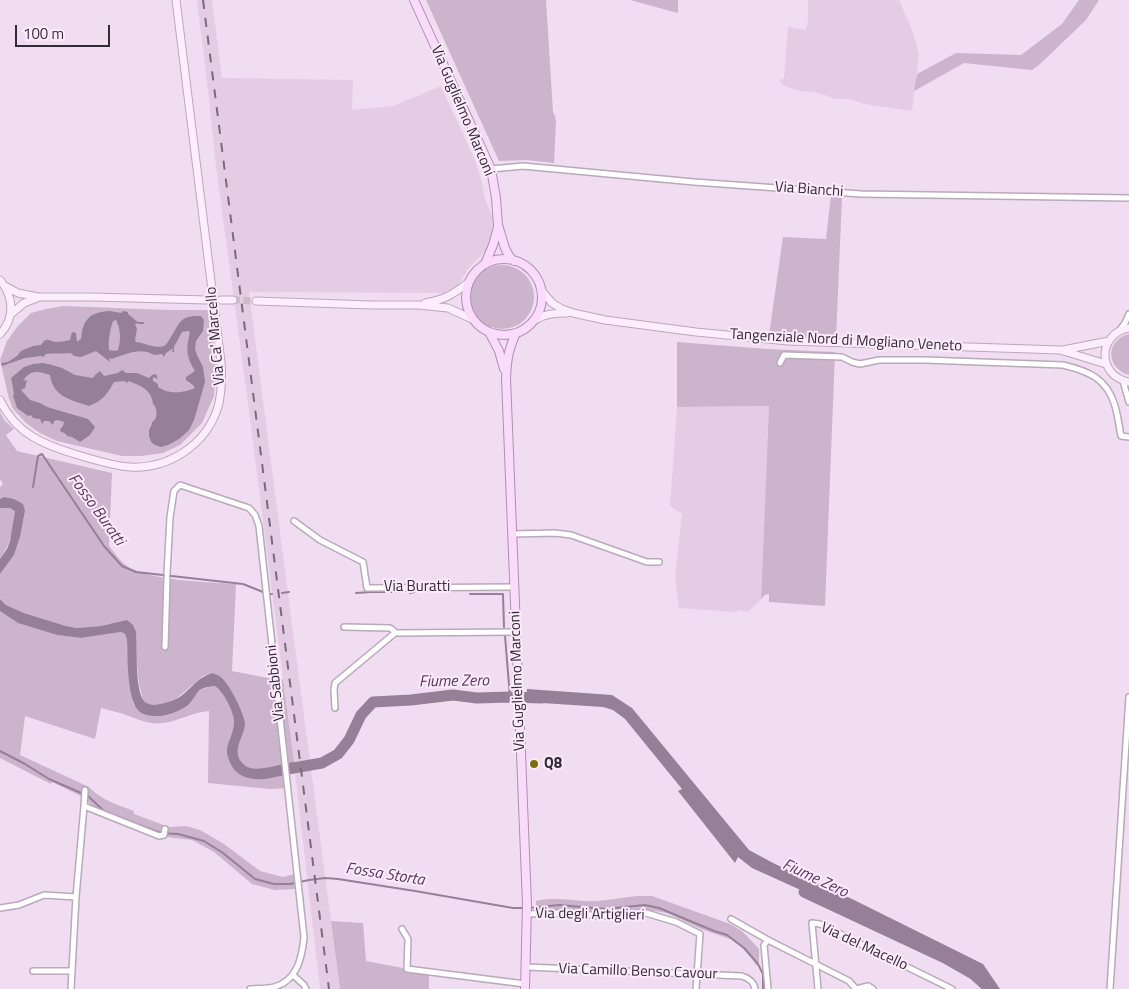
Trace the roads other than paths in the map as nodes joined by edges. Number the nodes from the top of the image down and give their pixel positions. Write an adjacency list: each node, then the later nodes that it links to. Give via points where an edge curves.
1 (176, 0): 33 (main road, Via Ca' Marcello, via 221,362 221,394 215,415 200,438 178,456 155,465 130,467 87,458 40,441 19,427)
2 (414, 0): 3 (main road, Via Guglielmo Marconi)
3 (491, 169): 4 (street, Via Bianchi, via 523,166 861,194); 5 (main road, Via Guglielmo Marconi)
4 (1129, 198)
5 (498, 225): 6 (main road, Via Guglielmo Marconi, via 505,248); 7 (main road, Via Guglielmo Marconi)
6 (514, 261): 7 (main road, via 506,259); 10 (main road, Via Guglielmo Marconi, via 532,272)
7 (485, 264): 8 (main road, Via Guglielmo Marconi)
8 (469, 282): 16 (main road, via 446,298); 20 (main road, via 465,299)
9 (2, 283): 11 (main road, Via Ca' Marcello, via 18,293); 19 (main road, Via Ca' Marcello, via 11,300)
10 (541, 290): 17 (main road, Tangenziale Nord di Mogliano Veneto, via 556,306); 21 (main road, via 541,306)
11 (38, 297): 12 (main road, Via Ca' Marcello); 19 (main road, via 24,303)
12 (207, 300)
13 (222, 300): 14 (main road)
14 (232, 300)
15 (256, 301): 16 (main road)
16 (418, 305): 20 (main road, via 448,308)
17 (573, 313): 21 (main road, Tangenziale Nord di Mogliano Veneto, via 550,314); 28 (main road, Tangenziale Nord di Mogliano Veneto, via 696,332 788,341)
18 (1129, 314): 24 (street)
19 (11, 315): 26 (main road)
20 (472, 319): 23 (main road, Via Guglielmo Marconi)
21 (532, 322): 25 (main road)
22 (1129, 328): 24 (main road)
23 (489, 332): 25 (main road, via 501,335); 31 (main road, Via Guglielmo Marconi, via 500,351)
24 (1118, 332): 27 (main road)
25 (516, 333): 31 (main road, Via Guglielmo Marconi, via 507,358)
26 (0, 334)
27 (1109, 340): 28 (main road); 30 (main road)
28 (1060, 350): 30 (main road)
29 (780, 363): 35 (street, via 784,356 842,357 860,364 879,360 925,360 1063,365 1083,370 1100,380 1109,390 1121,436)
30 (1106, 364): 32 (main road, via 1115,377)
31 (506, 378): 37 (main road, Via Guglielmo Marconi)
32 (1126, 382): 34 (street)
33 (0, 400)
34 (1129, 402)
35 (1129, 437)
36 (294, 521): 39 (street, Via Buratti, via 320,540 363,562 366,588)
37 (513, 534): 38 (street, via 571,535 647,562); 39 (main road, Via Guglielmo Marconi)
38 (660, 562)
39 (514, 587): 41 (main road, Via Guglielmo Marconi)
40 (344, 627): 42 (street, via 390,628)
41 (516, 632): 42 (street); 51 (main road, Via Guglielmo Marconi)
42 (395, 633): 45 (street, via 335,683)
43 (165, 647): 60 (street, Via Sabbioni, via 170,517 174,491 180,485 249,508 259,526 304,937 303,954)
44 (1129, 697): 72 (street)
45 (335, 708)
46 (84, 790): 47 (street)
47 (84, 806): 48 (street, via 159,836); 49 (street)
48 (165, 832)
49 (76, 897): 50 (street, via 44,895 19,905); 58 (street)
50 (0, 908)
51 (527, 914): 56 (main road, Via Guglielmo Marconi); 59 (street, Via degli Artiglieri, via 604,916 646,913 676,922 700,934)
52 (731, 919): 54 (street)
53 (402, 929): 61 (street, Via Guglielmo Marconi, via 408,940 407,969)
54 (768, 940): 55 (street); 67 (street, via 764,945)
55 (816, 964): 68 (street); 69 (street, via 849,981); 71 (street, Via del Macello, via 812,923 820,924)
56 (526, 967): 59 (street, Via Camillo Benso Cavour); 61 (main road, Via Guglielmo Marconi)
57 (33, 971): 58 (street)
58 (71, 971): 62 (street)
59 (697, 974): 65 (street); 66 (street, Via Camillo Benso Cavour, via 742,976 750,979)
60 (293, 975): 63 (street, via 274,987); 64 (street)
61 (525, 987)
62 (71, 989)
63 (250, 989)
64 (306, 989)
65 (696, 989)
66 (755, 989)
67 (768, 989)
68 (818, 989)
69 (856, 989): 70 (street, via 868,986)
70 (873, 989)
71 (952, 989)
72 (1110, 989)

